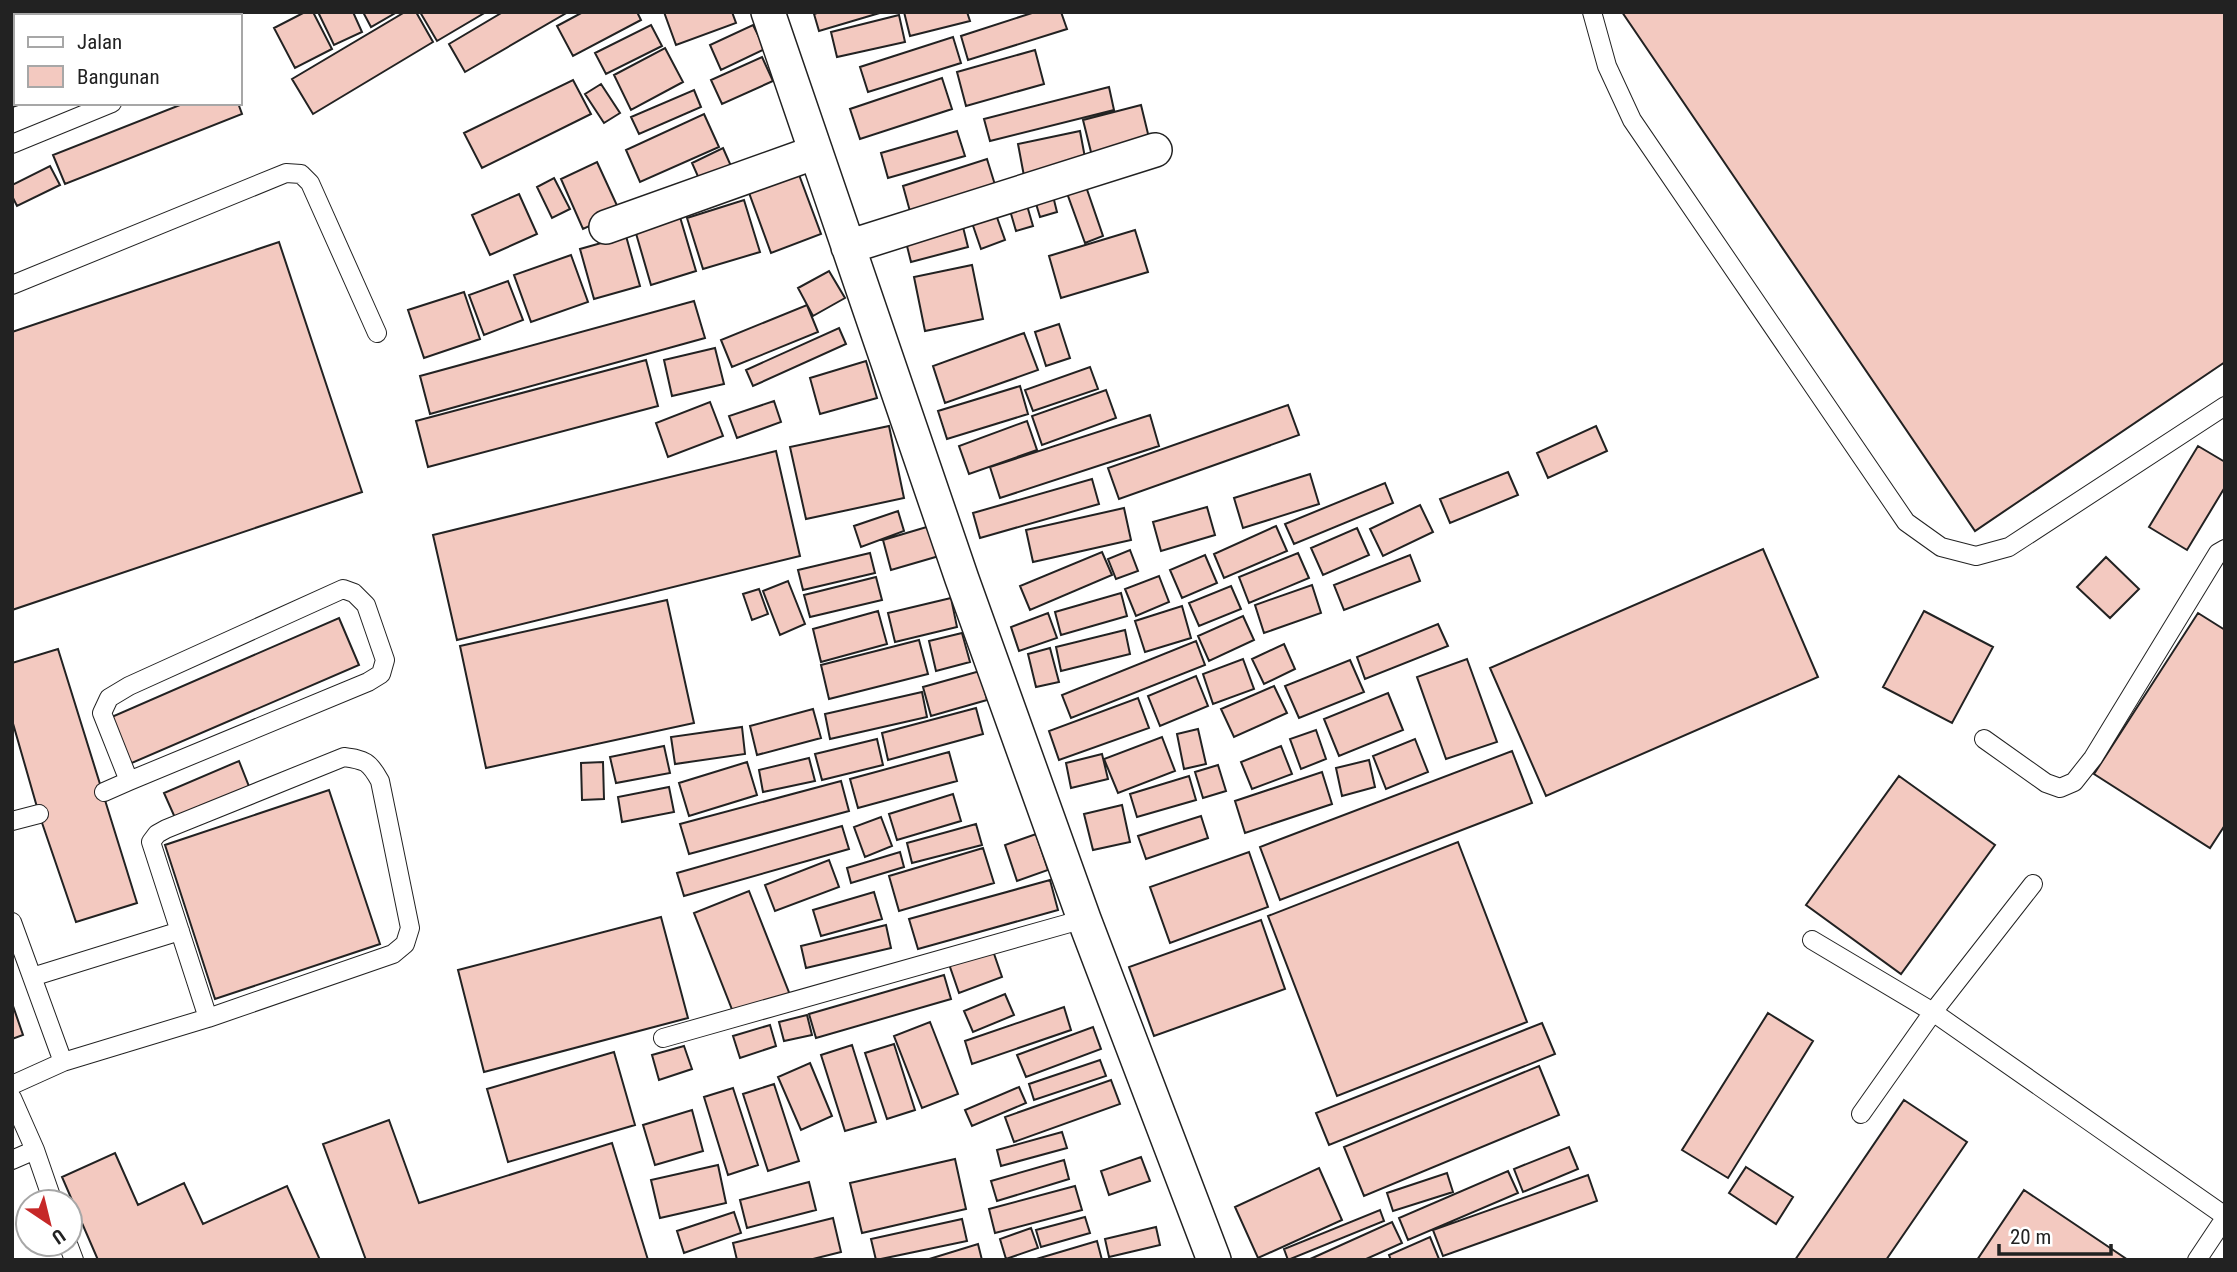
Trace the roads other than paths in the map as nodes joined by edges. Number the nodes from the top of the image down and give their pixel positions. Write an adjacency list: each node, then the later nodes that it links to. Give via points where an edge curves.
1 (768, 12): 6 (street)
2 (1592, 12): 11 (lane, via 1607,66 1632,120 1906,522 1941,547 1976,556 2008,547)
3 (107, 105): 4 (lane)
4 (12, 144)
5 (1155, 150): 8 (street)
6 (816, 152): 7 (street); 8 (street)
7 (606, 227)
8 (848, 247): 19 (street)
9 (12, 285): 10 (lane, via 286,173 301,174 310,183)
10 (377, 332)
11 (2225, 406)
12 (2225, 549): 13 (lane, via 2218,553 2074,782 2060,788 2046,783)
13 (1984, 739)
14 (129, 781): 14 (lane, via 102,713 108,698 343,589 366,605 385,660 381,674); 15 (lane)
15 (104, 792)
16 (39, 814): 17 (lane)
17 (12, 821)
18 (2033, 884): 24 (lane)
19 (1084, 919): 26 (lane); 35 (street)
20 (12, 922): 23 (lane)
21 (180, 931): 23 (lane); 25 (lane); 25 (lane, via 151,842 157,834 344,757 371,765 380,780 411,928 405,944 393,954)
22 (1812, 940): 24 (lane)
23 (32, 977): 27 (lane)
24 (1933, 1012): 30 (lane); 34 (lane)
25 (208, 1018): 27 (lane)
26 (663, 1038)
27 (63, 1062): 28 (lane)
28 (12, 1085)
29 (12, 1098): 31 (lane)
30 (1861, 1114)
31 (35, 1150): 32 (lane); 33 (lane)
32 (12, 1160)
33 (48, 1188)
34 (2225, 1217): 36 (lane)
35 (1214, 1260)
36 (2197, 1260)

